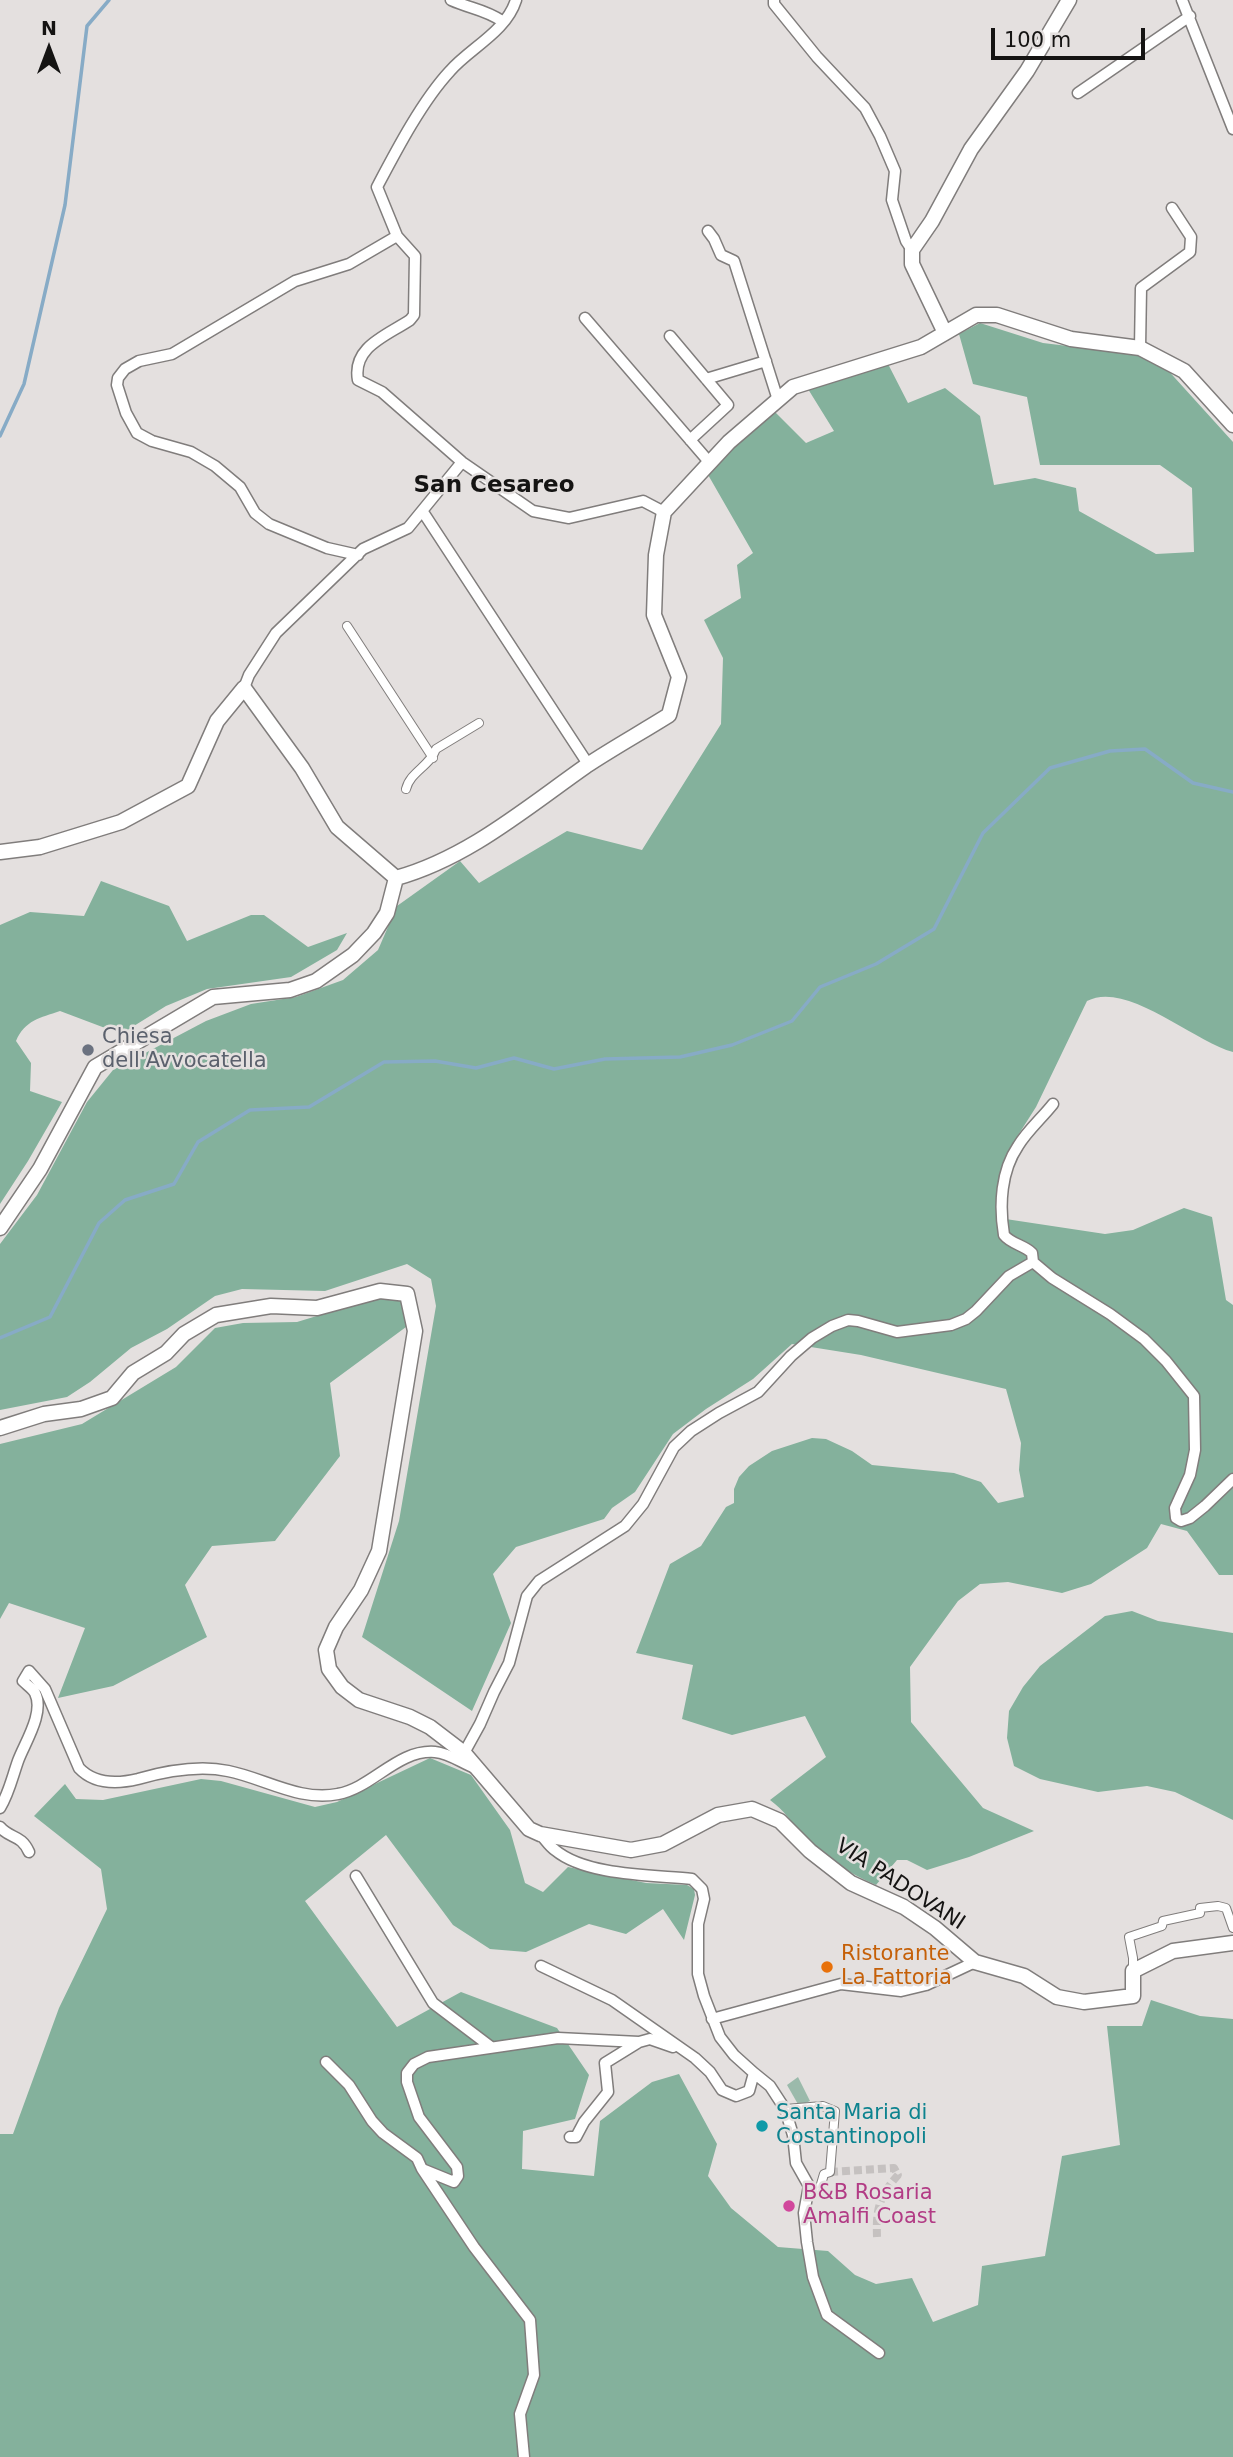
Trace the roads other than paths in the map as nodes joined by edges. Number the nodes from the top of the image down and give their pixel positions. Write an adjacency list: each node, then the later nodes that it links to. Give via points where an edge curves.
1 (451, 0): 7 (street, via 486,11)
2 (516, 0): 7 (street)
3 (774, 0): 13 (street, via 870,117 895,171 892,200)
4 (1069, 0): 13 (street, via 1027,71 971,149)
5 (1182, 0): 6 (street)
6 (1190, 16): 8 (street); 9 (street)
7 (502, 22): 12 (street, via 450,71 377,187)
8 (1078, 93)
9 (1233, 129)
10 (1172, 208): 17 (street, via 1191,237 1190,252 1141,288)
11 (708, 231): 18 (street, via 721,255 734,261)
12 (397, 236): 23 (street, via 415,256 414,314 365,348 356,367 358,380 382,392); 27 (street, via 349,264 295,281 172,354 139,361 125,369 117,385 137,433 191,452 215,466 269,524 327,548)
13 (912, 250): 15 (street, via 912,264)
14 (585, 318): 22 (street)
15 (944, 333): 17 (street, via 976,315 997,315 1071,339); 20 (street, via 921,347 793,387)
16 (670, 337): 19 (street)
17 (1140, 348): 21 (street, via 1184,371)
18 (766, 361): 19 (street); 20 (street)
19 (706, 379): 22 (street, via 728,405)
20 (778, 400): 24 (street)
21 (1233, 425)
22 (690, 440): 24 (street)
23 (462, 462): 25 (street); 26 (street, via 533,511 569,518 643,501)
24 (710, 463): 26 (street)
25 (423, 512): 27 (street, via 408,528); 32 (street)
26 (664, 512): 32 (street, via 656,555 654,615 679,677 669,715)
27 (358, 555): 29 (street, via 276,633)
28 (347, 626): 31 (street)
29 (244, 688): 34 (street, via 217,721 188,786 121,822 40,847); 35 (street, via 302,768 337,827)
30 (479, 723): 31 (street, via 436,749)
31 (433, 758): 33 (street, via 408,780)
32 (589, 765): 35 (street, via 512,820 440,862)
33 (406, 789)
34 (0, 852)
35 (396, 878): 37 (street, via 387,913 374,933 316,981 290,990 213,997 95,1067 40,1169)
36 (1053, 1104): 38 (street, via 1018,1145 1004,1178 1004,1235 1026,1247)
37 (0, 1228)
38 (1033, 1262): 40 (street, via 1144,1339 1194,1396 1195,1450 1175,1508 1176,1518 1191,1518); 41 (street, via 1009,1276 966,1319 951,1325 897,1332 848,1320 832,1326 791,1356 758,1392 691,1431 674,1447 643,1504 625,1526 540,1581 527,1596 509,1663)
39 (0, 1428): 41 (street, via 112,1398 132,1373 216,1315 271,1306 317,1308 380,1291 407,1294 415,1331 379,1550 326,1650 329,1670 359,1700 430,1727)
40 (1233, 1479)
41 (464, 1753): 42 (street)
42 (477, 1768): 43 (street, via 435,1752 420,1754 337,1794 301,1793 217,1769 106,1782 88,1778 79,1768 45,1689 29,1671 23,1681 35,1694 37,1708); 45 (street, via 529,1829)
43 (0, 1808)
44 (0, 1827): 46 (street, via 19,1837)
45 (540, 1834): 50 (street, VIA PADOVANI, via 631,1850 663,1844 718,1815 752,1809 780,1821 851,1883 904,1908); 53 (street, via 556,1851 579,1862 699,1883 704,1899 698,1924 698,1974)
46 (29, 1852)
47 (356, 1876): 55 (street, via 433,2003)
48 (1233, 1928): 52 (street, via 1226,1908 1219,1906 1163,1921 1162,1926 1129,1937)
49 (1233, 1943): 52 (street, via 1173,1951)
50 (975, 1962): 52 (street, via 1024,1976 1057,1997 1084,2003 1133,1997); 53 (street, via 901,1991 841,1984)
51 (541, 1966): 56 (street, via 612,2000)
52 (1133, 1971)
53 (712, 2019): 58 (street, via 734,2055)
54 (639, 2042): 55 (street, via 558,2038); 56 (street, via 650,2039); 60 (street, via 605,2063 608,2092 576,2137)
55 (491, 2047): 61 (street, via 428,2057 407,2073 419,2117 450,2155 458,2176 454,2182)
56 (680, 2049): 58 (street, via 710,2072 722,2090 736,2096 749,2091)
57 (326, 2062): 61 (street, via 349,2085 372,2121 417,2158)
58 (754, 2073): 59 (street, via 770,2085)
59 (785, 2109): 62 (street, via 823,2106 835,2111 830,2172 824,2174); 63 (street, via 796,2163 809,2186 804,2213 807,2242 827,2315)
60 (570, 2137)
61 (422, 2169): 64 (street, via 530,2320 534,2375 520,2414)
62 (819, 2191)
63 (880, 2353)
64 (524, 2457)

